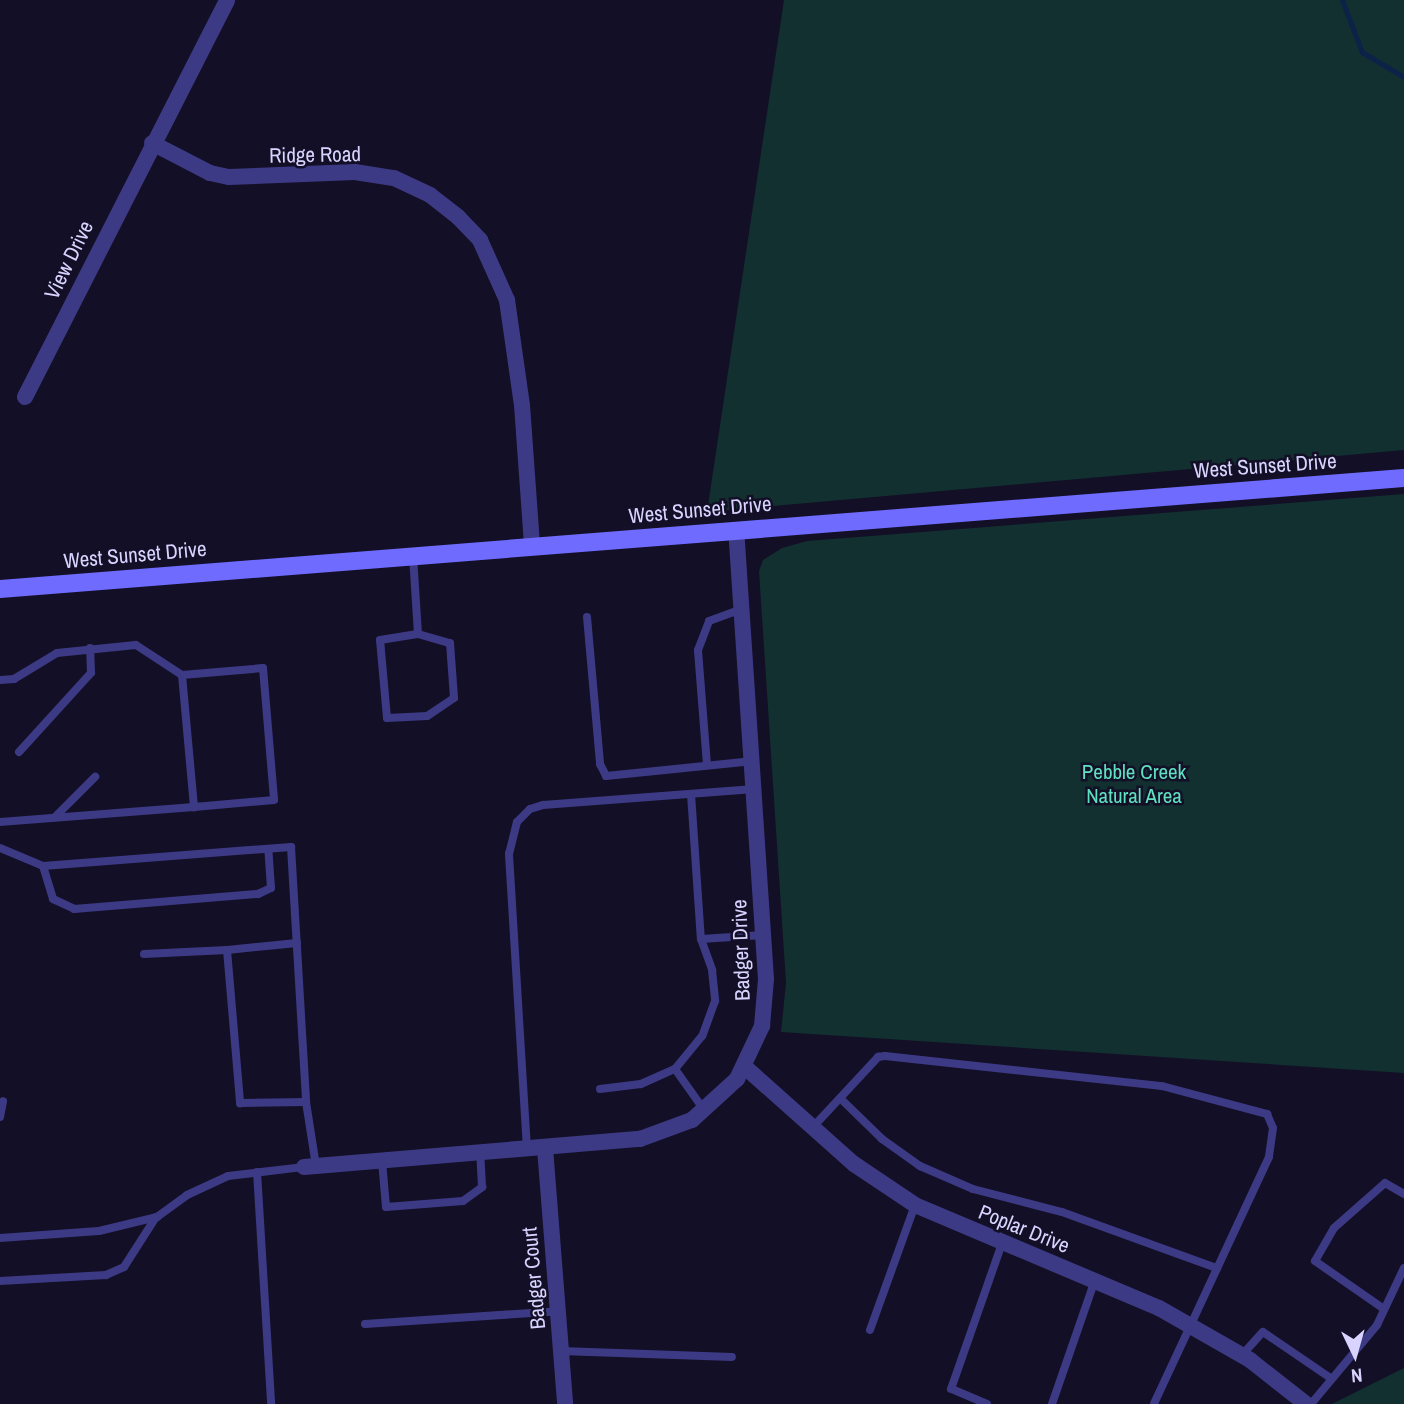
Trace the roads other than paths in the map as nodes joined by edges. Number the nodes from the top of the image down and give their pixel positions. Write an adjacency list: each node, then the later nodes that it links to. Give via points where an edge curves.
1 (227, 0): 2 (street)
2 (152, 143): 3 (street, View Drive); 6 (street, Ridge Road, via 210,173 229,177 355,172 394,178 430,195 480,240 507,300 522,405)
3 (25, 397)
4 (1404, 478): 5 (main road, West Sunset Drive)
5 (736, 530): 6 (main road, West Sunset Drive); 9 (street, Badger Drive)
6 (532, 546): 7 (main road, West Sunset Drive)
7 (413, 555): 8 (main road, West Sunset Drive); 11 (lane)
8 (0, 589)
9 (743, 609): 16 (street, Badger Drive); 17 (lane, via 709,621 698,650)
10 (587, 617): 17 (lane, via 603,772 626,775)
11 (418, 634): 11 (lane, via 450,643 454,698 427,716 387,718 380,640)
12 (90, 648): 13 (lane, via 136,645); 14 (lane, via 57,653 14,679); 15 (lane, via 91,673)
13 (182, 676): 21 (lane); 21 (lane, via 263,668 274,800)
14 (0, 680)
15 (19, 752)
16 (753, 761): 17 (lane); 19 (street, Badger Drive)
17 (707, 765)
18 (95, 777): 22 (lane)
19 (754, 789): 20 (lane); 27 (street, Badger Drive)
20 (691, 794): 28 (lane); 42 (lane, via 543,805 522,815 511,831)
21 (194, 807): 22 (lane)
22 (55, 818): 23 (lane)
23 (0, 822)
24 (0, 849): 26 (lane)
25 (268, 849): 26 (lane); 26 (lane, via 271,888 258,894 74,909 53,899); 29 (lane, via 291,847)
26 (43, 866)
27 (763, 935): 28 (lane); 32 (street, Badger Drive, via 765,1004)
28 (701, 939): 33 (lane, via 712,970 712,1017)
29 (296, 943): 30 (lane); 37 (lane)
30 (227, 950): 31 (lane); 37 (lane, via 240,1103)
31 (144, 954)
32 (745, 1067): 38 (street, Badger Drive); 40 (street, Poplar Drive)
33 (675, 1069): 34 (lane, via 641,1084); 38 (lane)
34 (600, 1089)
35 (840, 1098): 40 (lane); 52 (lane, via 882,1139 920,1166 973,1189 1062,1212); 52 (lane, via 878,1057 885,1056 1162,1086 1267,1114 1273,1128 1269,1157)
36 (3, 1101): 39 (lane)
37 (306, 1102): 45 (lane)
38 (705, 1110): 41 (street, Badger Drive, via 664,1133 640,1139)
39 (0, 1117)
40 (813, 1127): 48 (street, Poplar Drive, via 854,1164)
41 (545, 1148): 42 (street, Badger Drive); 57 (street, Badger Court)
42 (527, 1149): 43 (street, Badger Drive)
43 (480, 1153): 44 (street, Badger Drive); 44 (lane, via 482,1187 463,1201 386,1207)
44 (382, 1161): 45 (street, Badger Drive)
45 (310, 1166): 46 (lane)
46 (257, 1172): 49 (lane, via 209,1182); 65 (lane)
47 (1404, 1194): 56 (lane, via 1385,1183 1334,1228 1315,1261)
48 (915, 1205): 51 (street, Poplar Drive); 60 (lane)
49 (156, 1217): 50 (lane, via 99,1231); 55 (lane, via 124,1267 106,1275)
50 (0, 1238)
51 (1002, 1243): 54 (street, Poplar Drive); 67 (lane, via 951,1389)
52 (1217, 1268): 59 (lane)
53 (1404, 1268): 56 (lane)
54 (1095, 1280): 59 (street, Poplar Drive); 68 (lane)
55 (0, 1281)
56 (1384, 1309): 64 (lane, via 1377,1325)
57 (558, 1311): 58 (lane); 61 (street, Badger Court)
58 (365, 1324)
59 (1191, 1324): 62 (street, Poplar Drive); 69 (lane)
60 (870, 1330)
61 (561, 1351): 63 (lane); 66 (street, Badger Court)
62 (1242, 1355): 64 (lane, via 1263,1332); 70 (street, Poplar Drive)
63 (732, 1357)
64 (1332, 1379): 70 (lane)
65 (271, 1404)
66 (565, 1404)
67 (986, 1404)
68 (1052, 1404)
69 (1154, 1404)
70 (1309, 1404)

